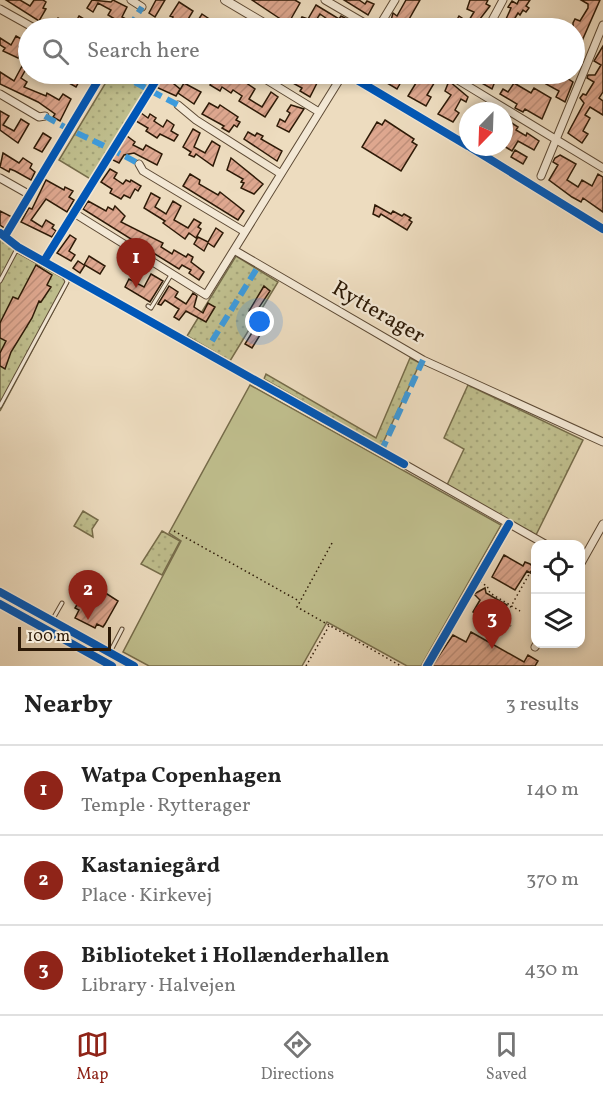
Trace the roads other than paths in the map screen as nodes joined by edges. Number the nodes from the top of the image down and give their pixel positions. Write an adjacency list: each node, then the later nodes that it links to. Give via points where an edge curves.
1 (130, 0): 6 (street)
2 (225, 0): 8 (street)
3 (325, 0): 9 (street)
4 (395, 0): 10 (street)
5 (502, 0): 11 (street)
6 (142, 7)
7 (0, 9): 12 (street)
8 (255, 18)
9 (356, 18)
10 (384, 18)
11 (493, 18)
12 (18, 19)
13 (603, 25): 14 (street)
14 (585, 70)
15 (273, 84): 22 (street)
16 (338, 84): 22 (street)
17 (362, 84): 25 (street)
18 (466, 84): 24 (street)
19 (579, 84): 24 (street)
20 (0, 94): 23 (street, via 39,117)
21 (178, 105): 29 (street)
22 (319, 112): 29 (street)
23 (45, 116)
24 (557, 139): 28 (street); 30 (street)
25 (459, 140)
26 (485, 156): 34 (street)
27 (139, 164): 35 (street, via 143,171)
28 (603, 168)
29 (281, 174): 35 (street)
30 (541, 176)
31 (0, 178): 32 (street)
32 (30, 195)
33 (74, 213): 37 (street)
34 (603, 229)
35 (245, 232): 36 (street)
36 (234, 250): 37 (street, via 206,295); 41 (street, Rytterager, via 393,344)
37 (172, 273): 39 (lane, via 151,308)
38 (0, 281): 40 (lane, via 17,248 66,277 67,282)
39 (148, 306)
40 (0, 406)
41 (603, 442)
42 (404, 464): 44 (street)
43 (603, 524): 45 (street)
44 (538, 540)
45 (585, 556)
46 (0, 597): 48 (main road)
47 (62, 603): 48 (lane)
48 (50, 625): 50 (main road)
49 (122, 629): 50 (lane)
50 (107, 658): 51 (main road)
51 (122, 666)

